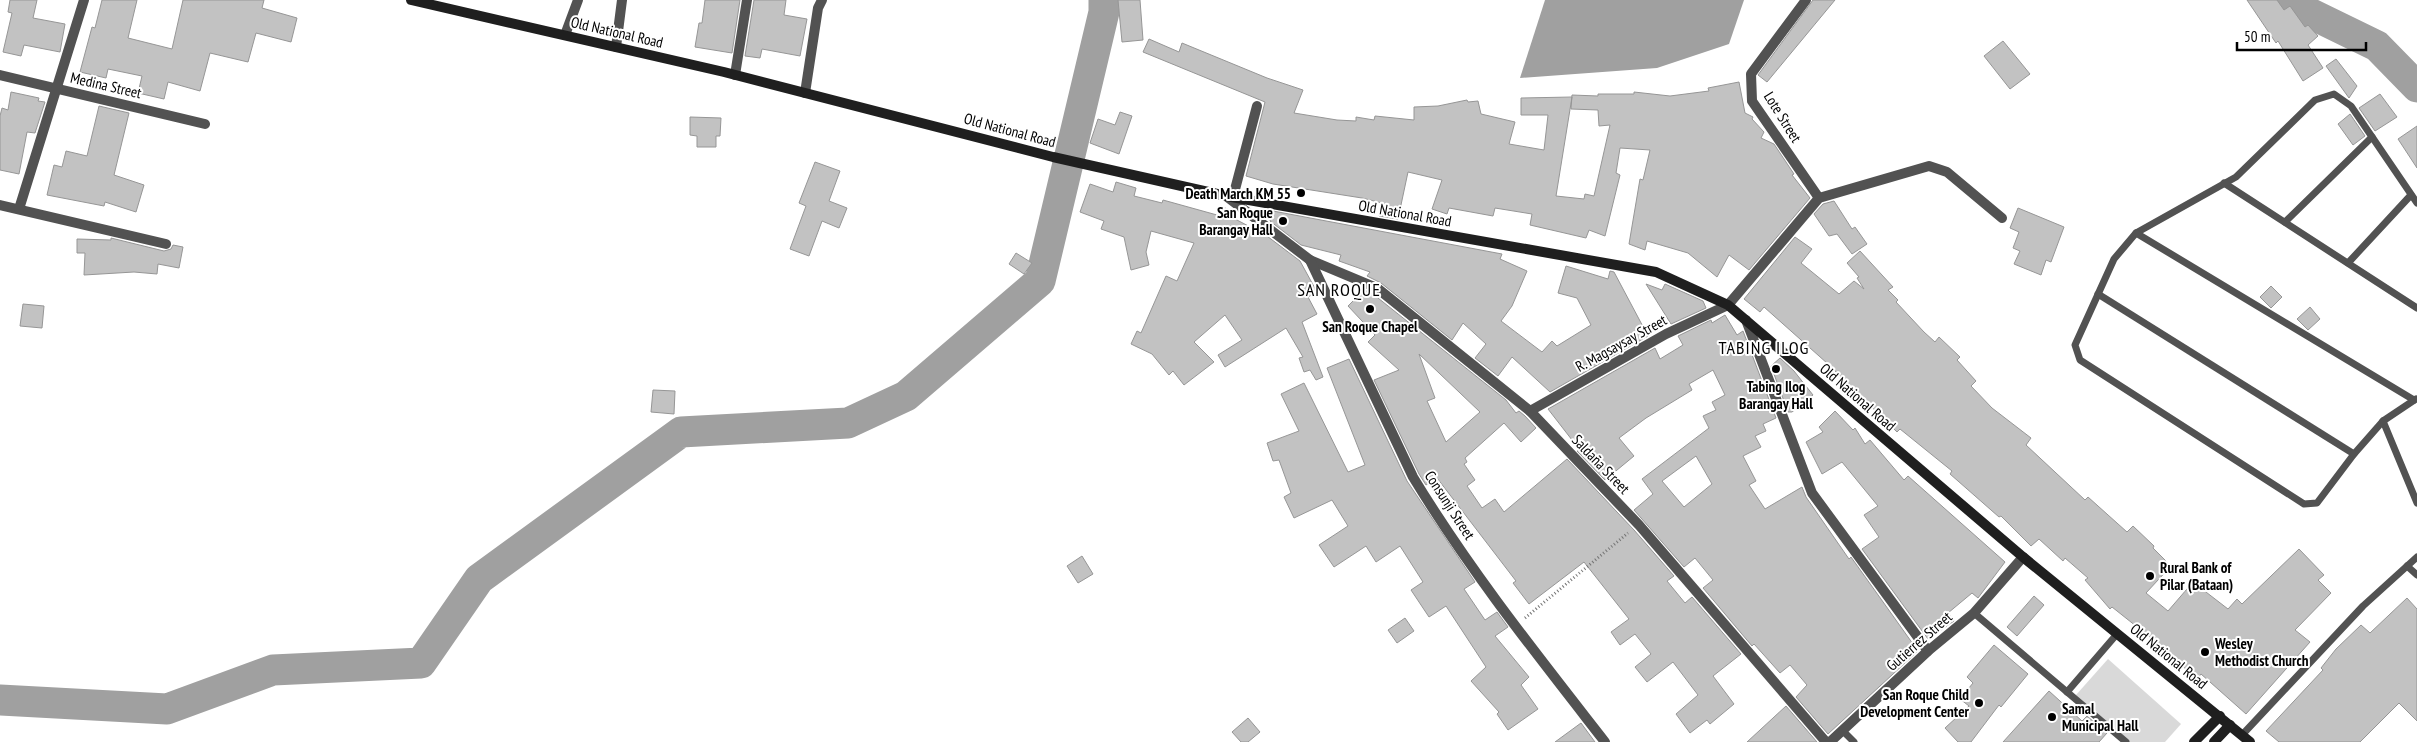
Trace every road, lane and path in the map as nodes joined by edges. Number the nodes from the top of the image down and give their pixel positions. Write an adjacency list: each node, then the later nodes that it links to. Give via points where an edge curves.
1 (84, 0): 12 (street)
2 (411, 0): 8 (main road, Old National Road)
3 (578, 0): 8 (street)
4 (622, 0): 9 (street)
5 (746, 0): 11 (street)
6 (822, 0): 13 (street, via 818,8)
7 (1806, 0): 20 (street, Lote Street, via 1750,74 1752,101)
8 (565, 35): 9 (main road, Old National Road)
9 (616, 47): 11 (main road, Old National Road)
10 (0, 74): 12 (street, Medina Street)
11 (735, 75): 13 (main road, Old National Road)
12 (56, 89): 15 (street, Medina Street); 23 (street)
13 (806, 93): 19 (main road, Old National Road, via 1053,157)
14 (1256, 106): 19 (street)
15 (205, 124)
16 (2372, 137): 17 (lane, via 2351,106 2334,94 2315,100 2254,161); 18 (lane); 25 (lane)
17 (2224, 184): 25 (lane); 26 (lane)
18 (2412, 195): 21 (lane); 29 (lane)
19 (1229, 197): 28 (street); 31 (main road, Old National Road, via 1656,272)
20 (1819, 198): 24 (street, via 1929,166 1947,172); 31 (street)
21 (2417, 203)
22 (0, 204): 23 (street)
23 (19, 209): 27 (street)
24 (2002, 218)
25 (2285, 222): 29 (lane)
26 (2136, 233): 30 (lane, via 2114,259); 34 (lane)
27 (166, 244)
28 (1310, 260): 35 (street, Saldaña Street, via 1377,288); 45 (street, Consunji Street, via 1413,477)
29 (2348, 263): 32 (lane)
30 (2098, 294): 37 (lane); 37 (lane, via 2075,345 2080,360 2292,498 2304,504 2317,503)
31 (1728, 305): 33 (main road, Old National Road); 35 (street, R. Magsaysay Street, via 1666,334)
32 (2417, 308)
33 (1746, 320): 41 (main road, Old National Road); 47 (street, via 1812,493)
34 (2416, 399): 36 (lane)
35 (1530, 411): 39 (street, Saldaña Street)
36 (2383, 421): 37 (lane); 38 (lane)
37 (2354, 454)
38 (2417, 503)
39 (1639, 525): 45 (path); 54 (street, Saldaña Street)
40 (2417, 557): 42 (lane)
41 (2023, 558): 44 (street, Gutierrez Street); 46 (main road, Old National Road)
42 (2407, 566): 43 (lane); 52 (lane, via 2363,606)
43 (2417, 575)
44 (1974, 613): 47 (street, Gutierrez Street); 48 (lane)
45 (1514, 626): 53 (street, Consunji Street)
46 (2117, 634): 48 (lane); 49 (main road, Old National Road)
47 (1928, 651): 51 (street, Gutierrez Street)
48 (2067, 692): 57 (lane)
49 (2220, 716): 50 (main road, Old National Road); 58 (main road)
50 (2230, 725): 52 (main road, Old National Road); 59 (main road)
51 (1843, 730): 55 (street, Gutierrez Street); 56 (lane)
52 (2242, 735): 60 (main road, Old National Road)
53 (1605, 742)
54 (1826, 742)
55 (1830, 742)
56 (1854, 742)
57 (2126, 742)
58 (2194, 742)
59 (2214, 742)
60 (2250, 742)

